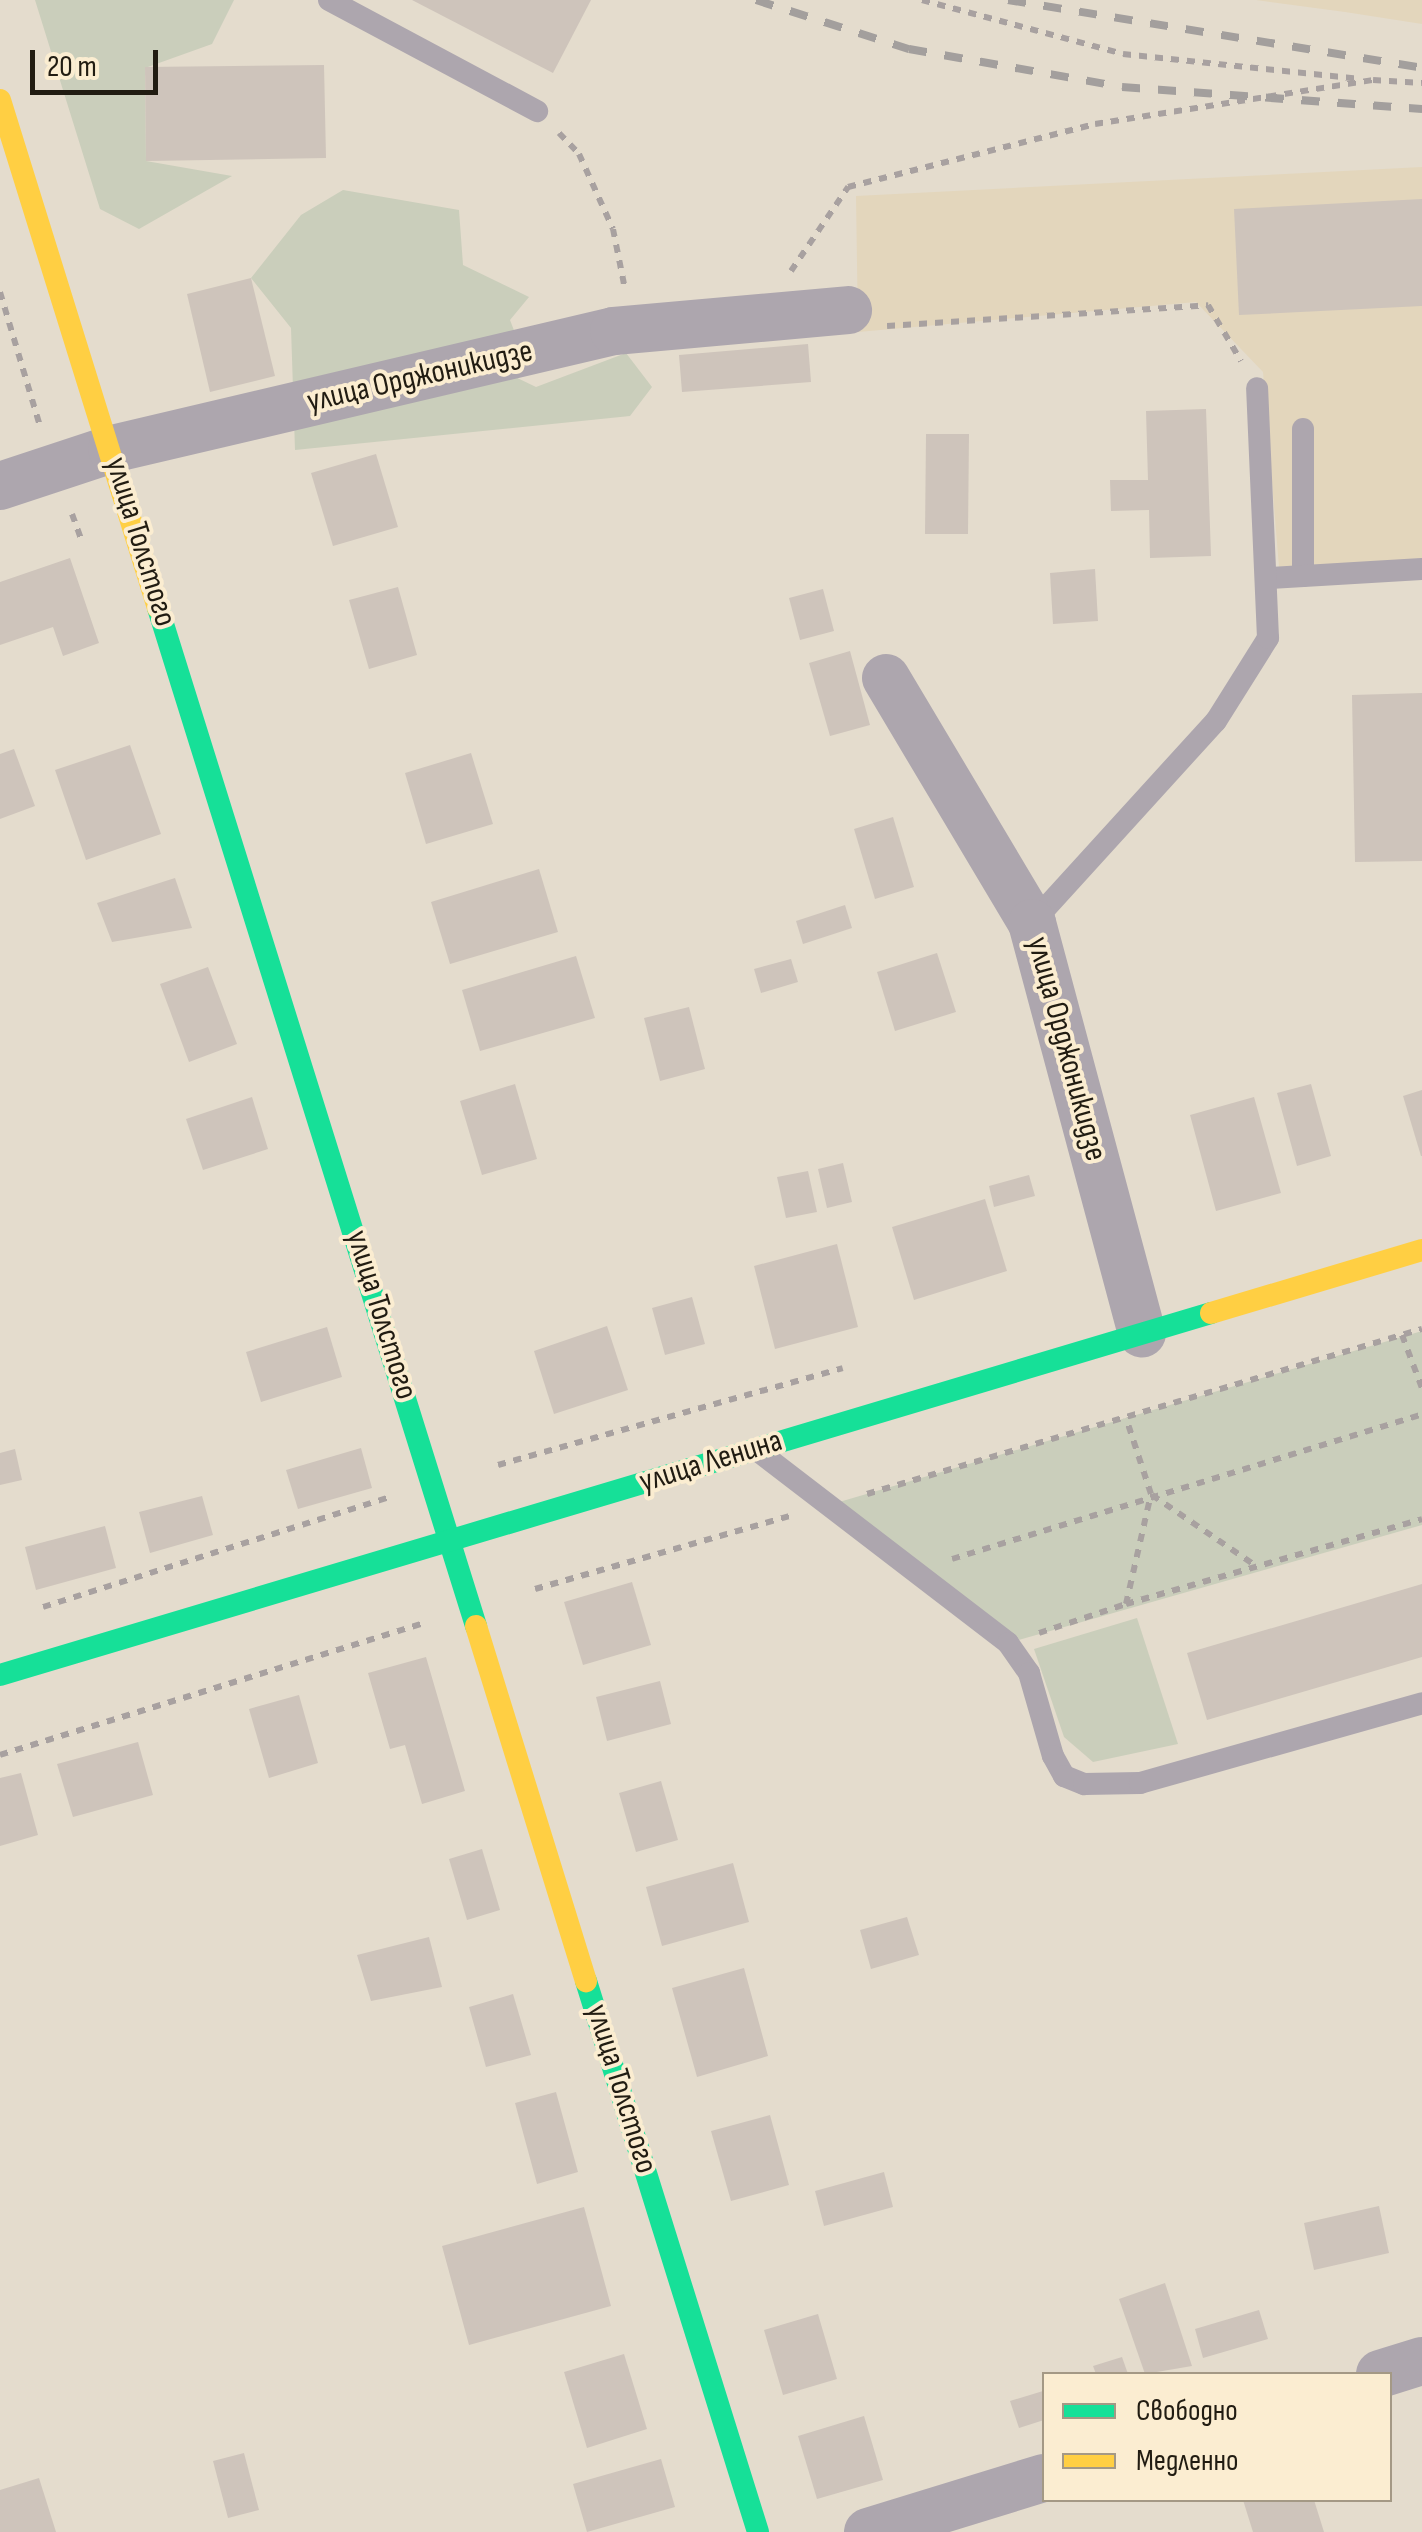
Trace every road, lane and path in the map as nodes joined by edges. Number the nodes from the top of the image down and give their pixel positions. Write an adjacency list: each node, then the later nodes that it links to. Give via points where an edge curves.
1 (330, 0): 6 (lane)
2 (922, 0): 3 (path, via 1122,54)
3 (1374, 80): 4 (path); 9 (path, via 1095,124 848,186)
4 (1422, 84)
5 (0, 100): 14 (street, улица Толстого)
6 (537, 111): 10 (path, via 579,154 614,228)
7 (0, 292): 12 (path)
8 (848, 310): 9 (street, улица Орджоникидзе); 11 (path, via 871,327 1208,304)
9 (758, 319): 10 (street, улица Орджоникидзе)
10 (633, 330): 14 (street, улица Орджоникидзе)
11 (1257, 388): 18 (lane)
12 (40, 426)
13 (1303, 429): 17 (lane)
14 (112, 449): 15 (street, улица Орджоникидзе); 33 (street, улица Толстого)
15 (0, 486)
16 (1422, 569): 17 (lane)
17 (1304, 576): 18 (lane)
18 (1270, 578): 20 (lane, via 1268,638 1216,721)
19 (886, 678): 20 (street, улица Орджоникидзе)
20 (1032, 923): 23 (street, улица Орджоникидзе)
21 (1422, 1250): 23 (street, улица Ленина)
22 (1422, 1329): 24 (path)
23 (1142, 1334): 28 (street, улица Ленина)
24 (1402, 1335): 25 (path); 27 (path)
25 (1422, 1388)
26 (1422, 1414): 29 (path)
27 (1126, 1418): 29 (path); 31 (path)
28 (756, 1449): 31 (lane); 33 (street, улица Ленина)
29 (1151, 1494): 34 (path); 35 (path); 37 (path)
30 (396, 1495): 38 (path)
31 (828, 1505): 35 (lane); 36 (path)
32 (1422, 1519): 34 (path)
33 (452, 1540): 41 (street, улица Ленина); 47 (street, улица Толстого)
34 (1256, 1566): 37 (path)
35 (913, 1572): 40 (lane)
36 (535, 1589)
37 (1126, 1604): 40 (path)
38 (38, 1609)
39 (433, 1620): 43 (path)
40 (1008, 1643): 42 (lane, via 1029,1673 1064,1776 1104,1788)
41 (0, 1675)
42 (1422, 1702)
43 (0, 1756)
44 (1422, 2362): 45 (street)
45 (1387, 2372)
46 (1042, 2479): 48 (street)
47 (758, 2532)
48 (868, 2532)

